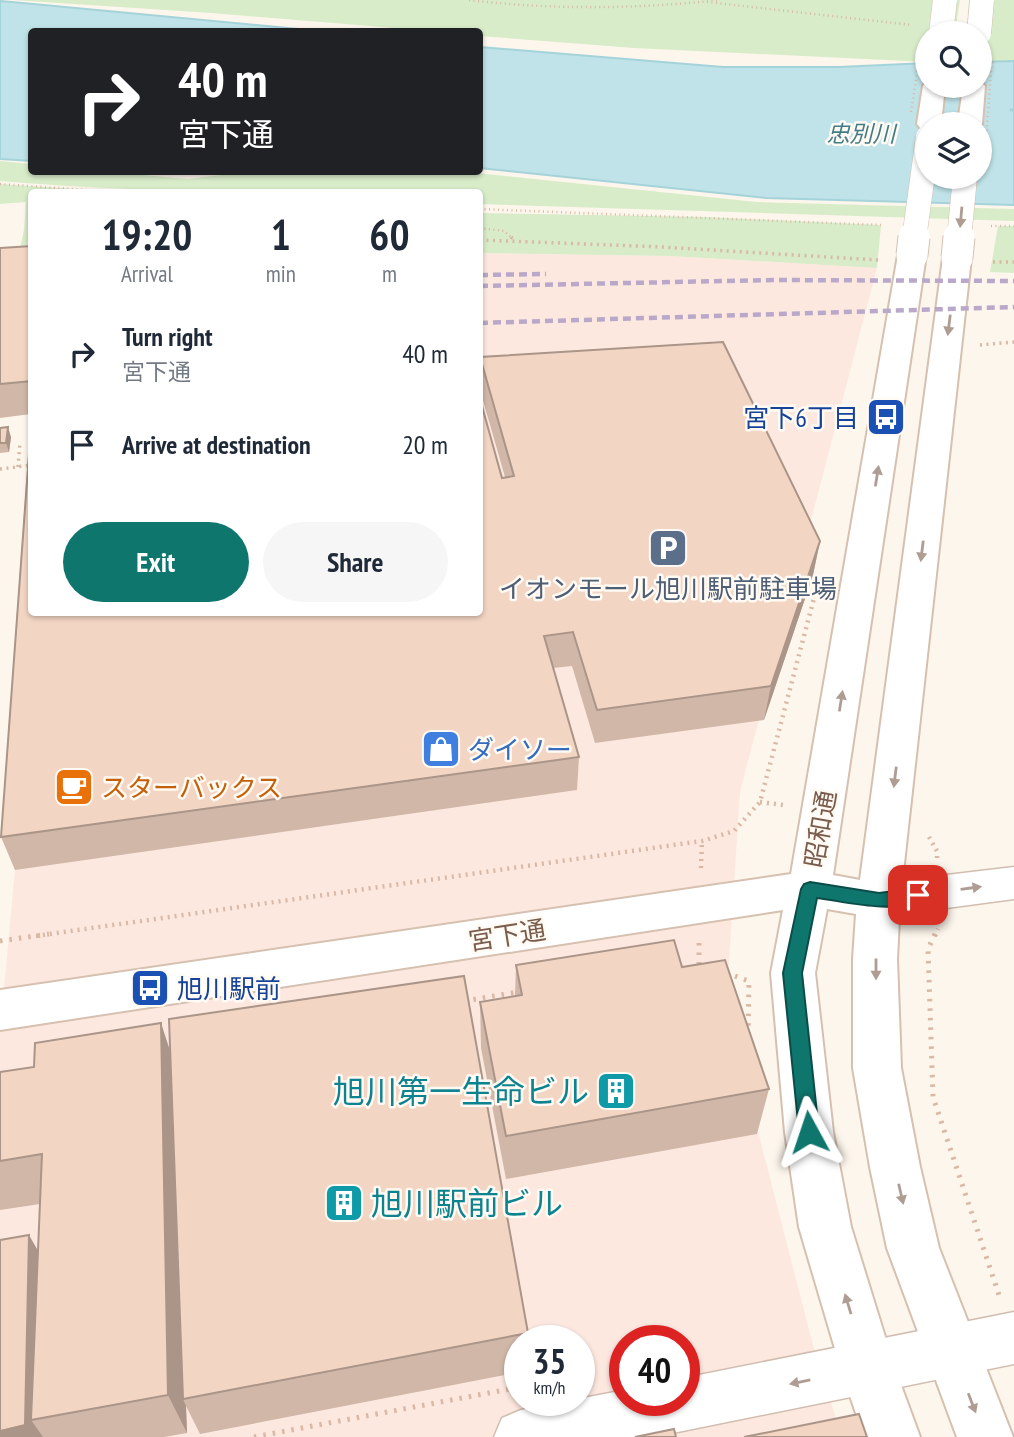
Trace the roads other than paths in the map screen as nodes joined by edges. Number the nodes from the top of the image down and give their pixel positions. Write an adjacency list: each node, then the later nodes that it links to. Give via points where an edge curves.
1 (945, 0): 3 (street, bridge)
2 (982, 0): 4 (street, bridge)
3 (935, 21)
4 (980, 21)
5 (915, 188): 8 (street, 昭和通, one-way to 5, bridge, via 897,258)
6 (975, 189): 9 (street, one-way to 9, bridge, via 973,260)
7 (1014, 883): 9 (street, 宮下通, one-way to 7)
8 (810, 889): 9 (street, 宮下通); 10 (street, 宮下通); 13 (street, 昭和通, one-way to 8, via 825,1227 809,1132 793,973)
9 (879, 900): 12 (street, one-way to 12, via 877,1068 914,1248)
10 (0, 1010)
11 (1014, 1338): 12 (street)
12 (953, 1352): 13 (street); 16 (street, one-way to 16)
13 (868, 1369): 14 (street, one-way to 14); 15 (street, 昭和通)
14 (521, 1437)
15 (892, 1437)
16 (985, 1437)

